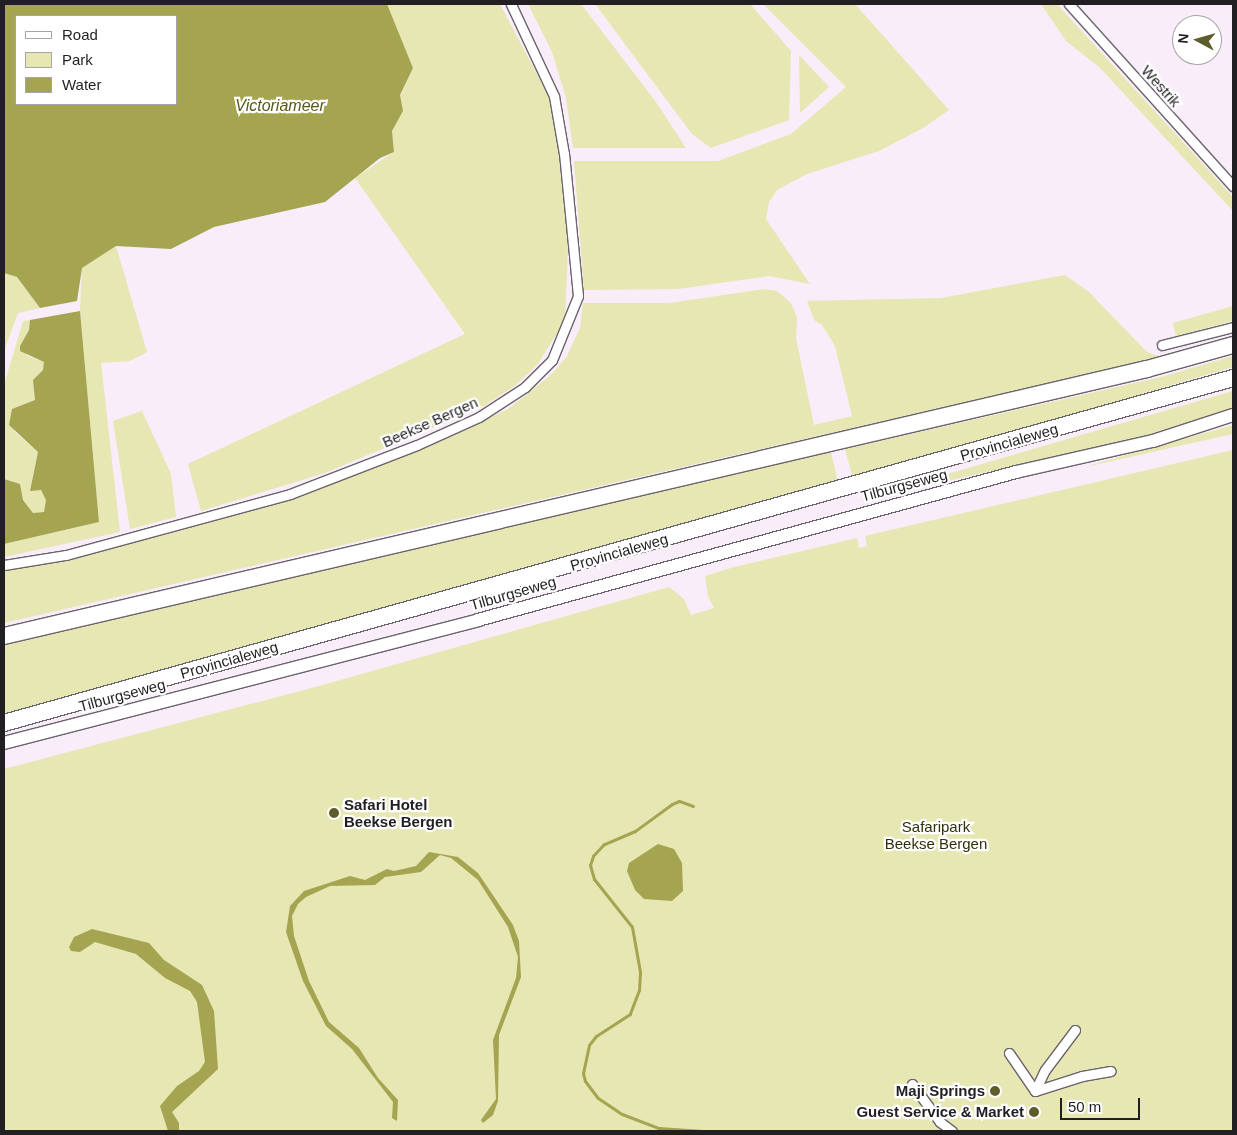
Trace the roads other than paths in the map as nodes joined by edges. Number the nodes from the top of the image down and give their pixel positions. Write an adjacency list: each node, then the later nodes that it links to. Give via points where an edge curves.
1 (511, 4): 9 (street, Beekse Bergen, via 554,96 564,154 578,296 552,360 525,387 479,418 290,494 66,555)
2 (1069, 4): 3 (street, Westrik)
3 (1233, 186)
4 (1233, 327): 5 (street)
5 (1162, 345)
6 (1233, 345): 10 (highway, via 1137,371)
7 (1233, 378): 11 (highway, Provincialeweg)
8 (1233, 415): 12 (street, Tilburgseweg, via 1153,441 1006,474 478,620)
9 (4, 565)
10 (4, 636)
11 (4, 723)
12 (4, 743)
13 (1075, 1030): 17 (street, via 1045,1070)
14 (1008, 1053): 17 (street)
15 (1111, 1071): 17 (street, via 1082,1076)
16 (912, 1084): 18 (street, via 940,1122)
17 (1035, 1091)
18 (952, 1131)

